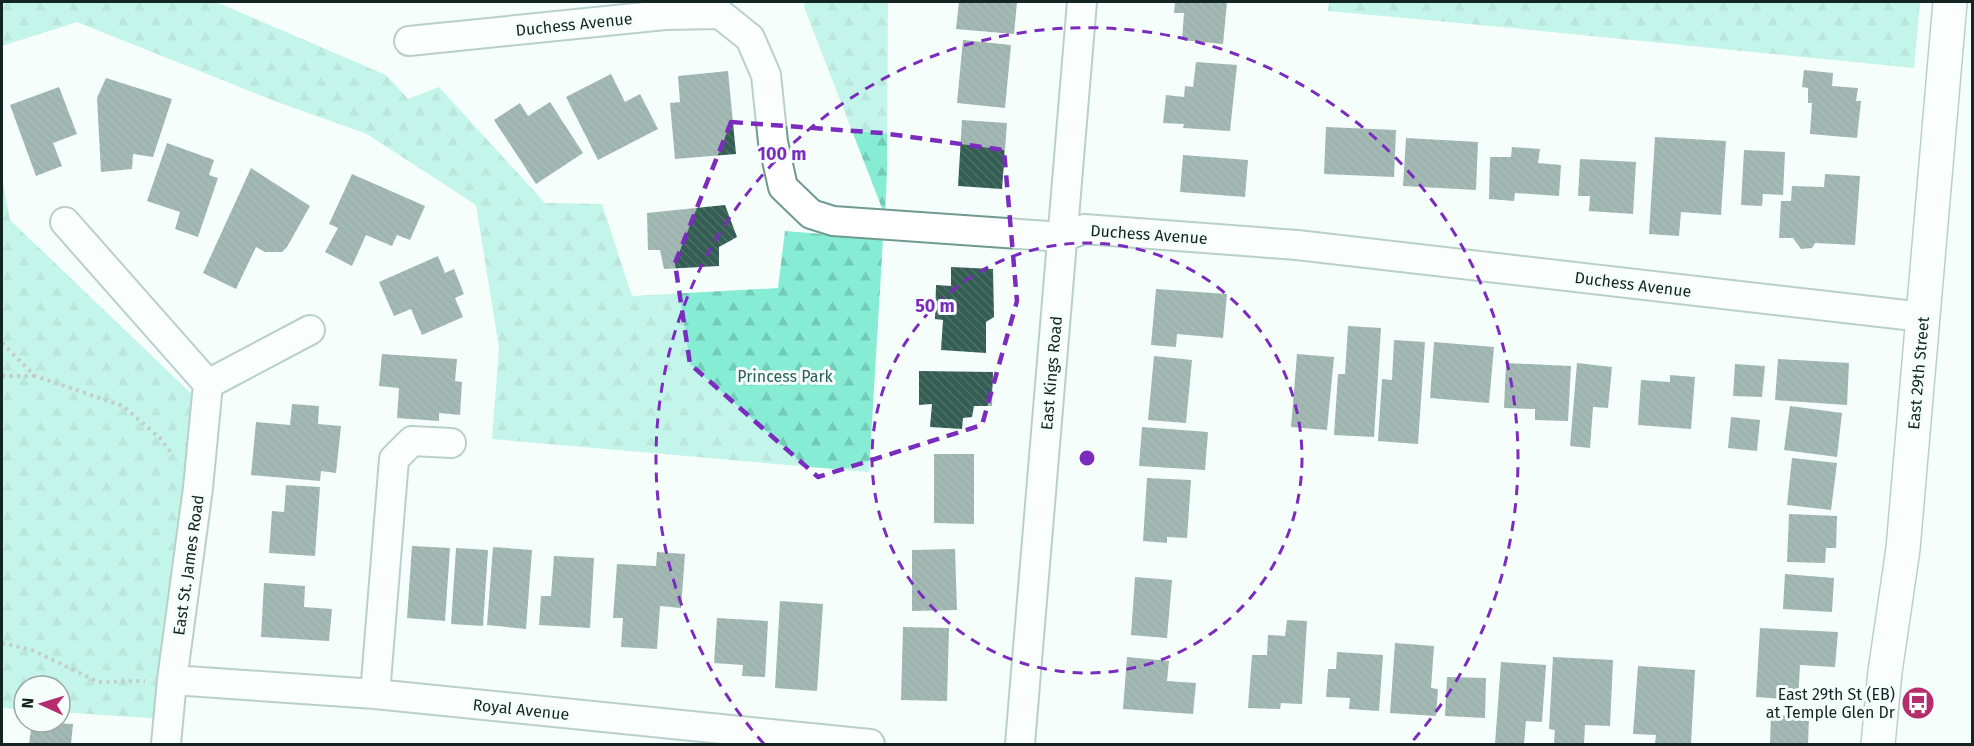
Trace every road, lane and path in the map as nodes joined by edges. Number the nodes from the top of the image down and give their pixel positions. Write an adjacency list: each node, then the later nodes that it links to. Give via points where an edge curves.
1 (1082, 2): 5 (street, East Kings Road)
2 (1950, 2): 6 (main road, East 29th Street)
3 (409, 40): 5 (street, Duchess Avenue, via 665,15 720,14 750,38 766,75 773,142 783,188 811,214 833,221)
4 (65, 222): 11 (street)
5 (1062, 237): 6 (street, Duchess Avenue, via 1084,229 1297,245); 19 (street, East Kings Road)
6 (1923, 317): 20 (main road, East 29th Street, via 1903,549)
7 (310, 330): 11 (street)
8 (2, 343): 10 (path)
9 (2, 376): 10 (path)
10 (35, 376): 13 (path, via 123,406 160,438)
11 (208, 384): 13 (street, East St. James Road)
12 (451, 443): 16 (street, via 412,441 394,459)
13 (198, 488): 15 (street, East St. James Road)
14 (2, 643): 15 (path, via 32,650 98,682)
15 (172, 680): 16 (street, Royal Avenue); 17 (street, East St. James Road)
16 (375, 694): 18 (street, Royal Avenue)
17 (166, 744)
18 (870, 744)
19 (1020, 744)
20 (1878, 744)

